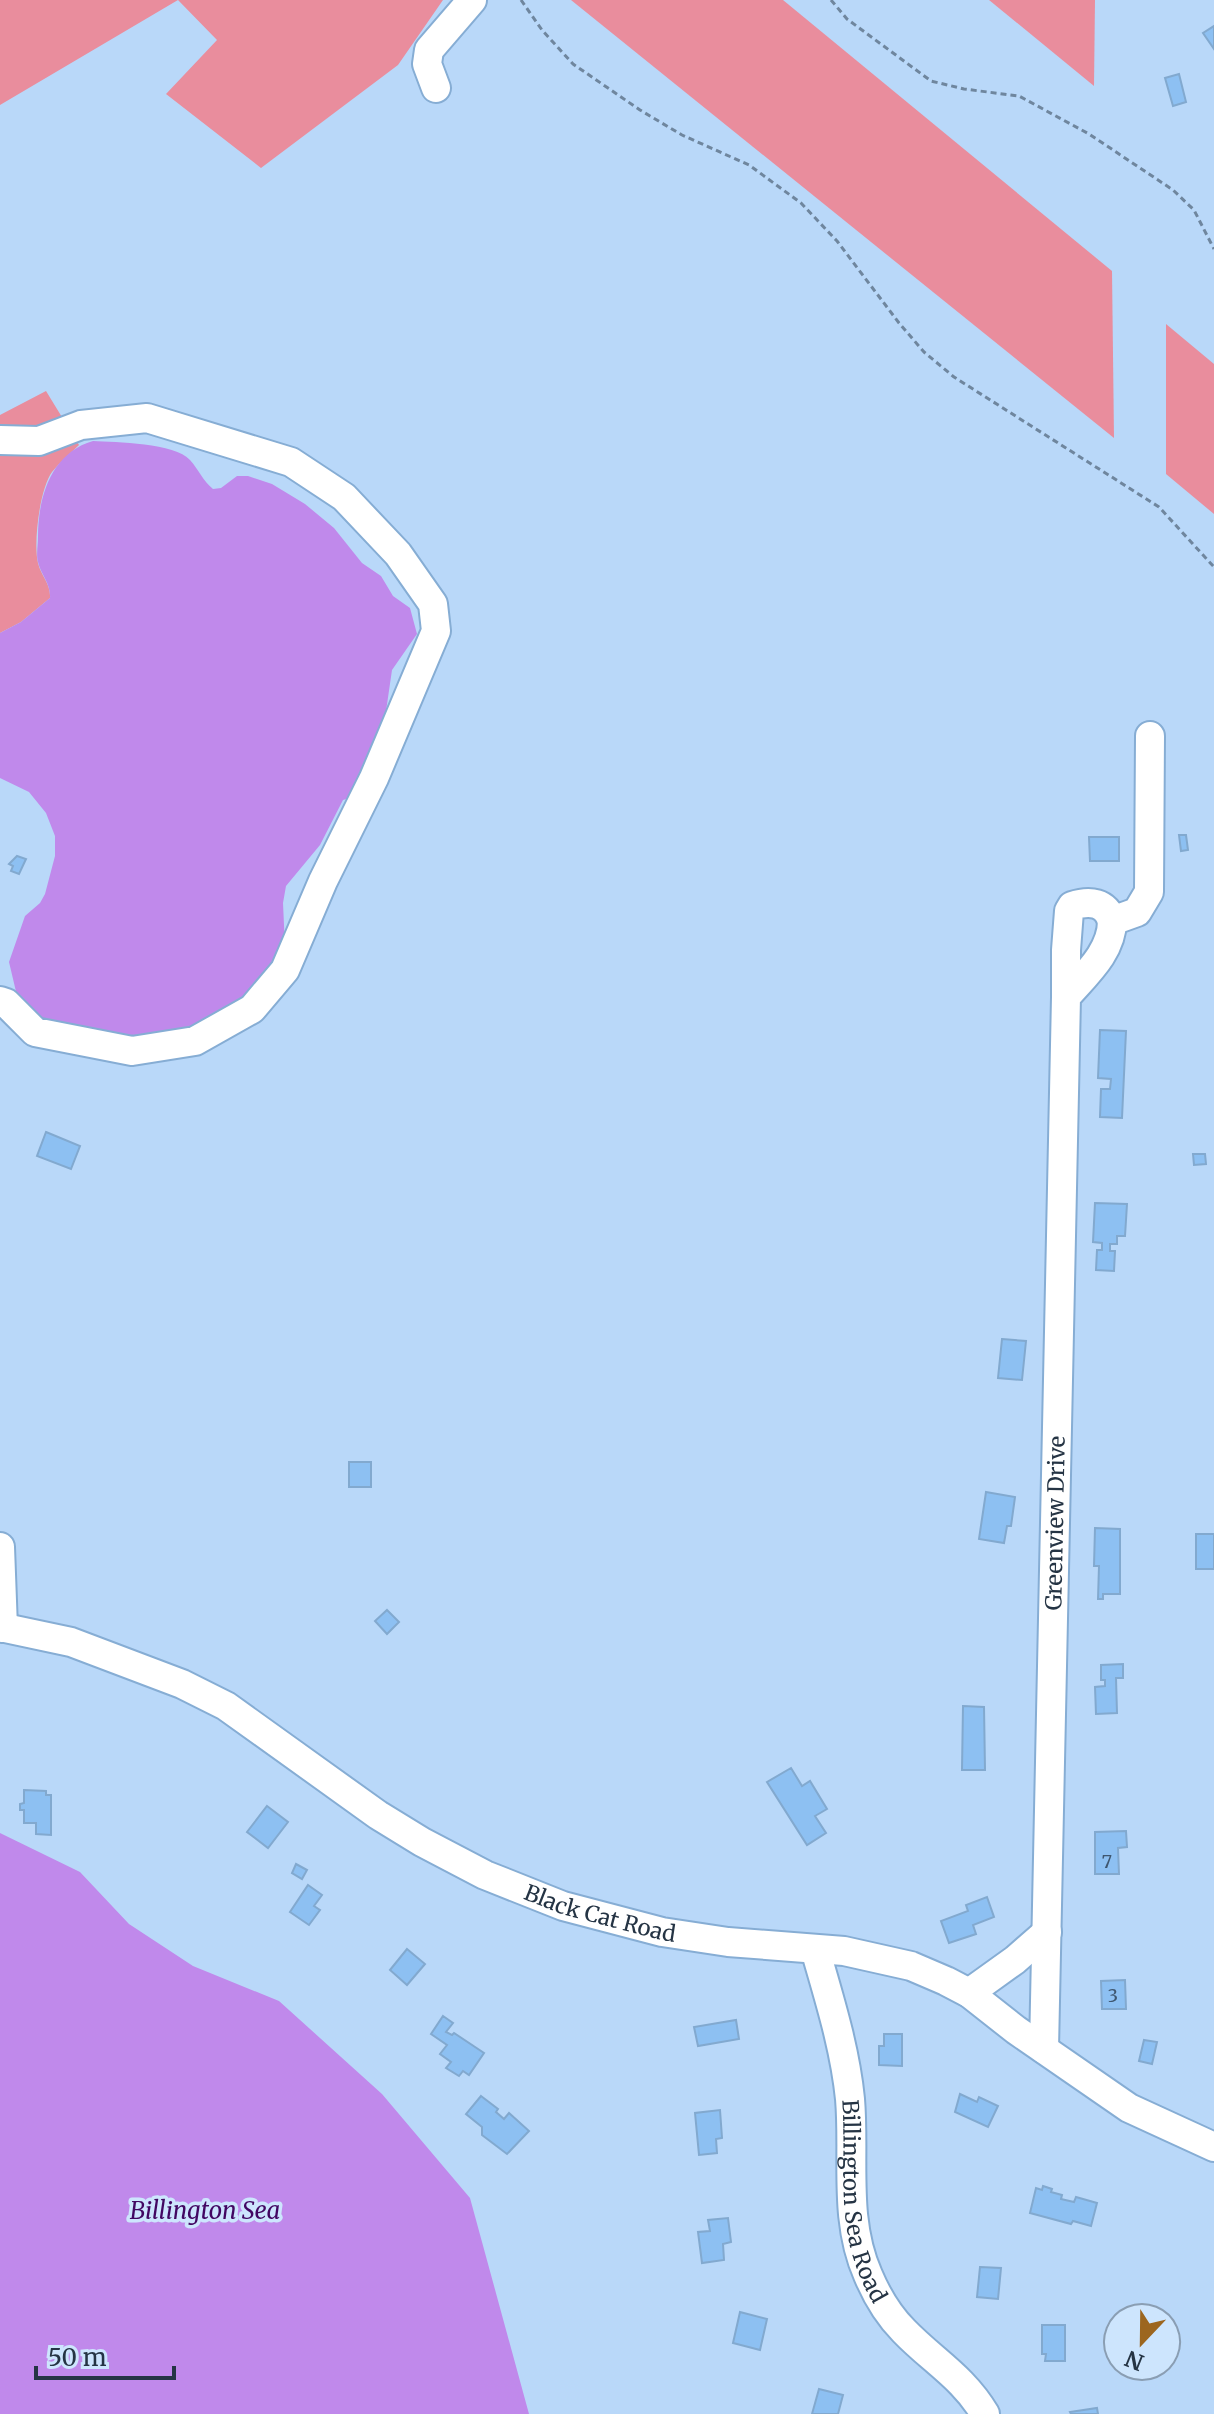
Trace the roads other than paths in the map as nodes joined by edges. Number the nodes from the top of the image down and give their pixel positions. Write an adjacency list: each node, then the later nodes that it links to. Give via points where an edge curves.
1 (472, 0): 2 (street, via 429,50 427,64)
2 (436, 88)
3 (0, 440): 7 (street, via 39,441 81,425 147,418 291,462 344,497 398,554 433,604 436,631 285,970 252,1009 195,1041 132,1051 35,1032)
4 (1150, 736): 5 (street, via 1149,892 1137,912)
5 (1112, 921): 6 (street, via 1107,948); 6 (street, Greenview Drive, via 1095,903 1072,906)
6 (1066, 997): 10 (street, Greenview Drive)
7 (0, 1001)
8 (0, 1547): 9 (street)
9 (2, 1627): 11 (street, Black Cat Road, via 71,1642 193,1689 226,1706 411,1835 534,1895 662,1932)
10 (1047, 1932): 12 (street); 13 (street, Greenview Drive)
11 (815, 1949): 12 (street, Black Cat Road, via 911,1966); 15 (street, Billington Sea Road, via 850,2099 852,2198 867,2274 904,2331 950,2370)
12 (969, 1993): 13 (street, Black Cat Road)
13 (1044, 2049): 14 (street, Black Cat Road, via 1129,2108)
14 (1214, 2147)
15 (985, 2414)

